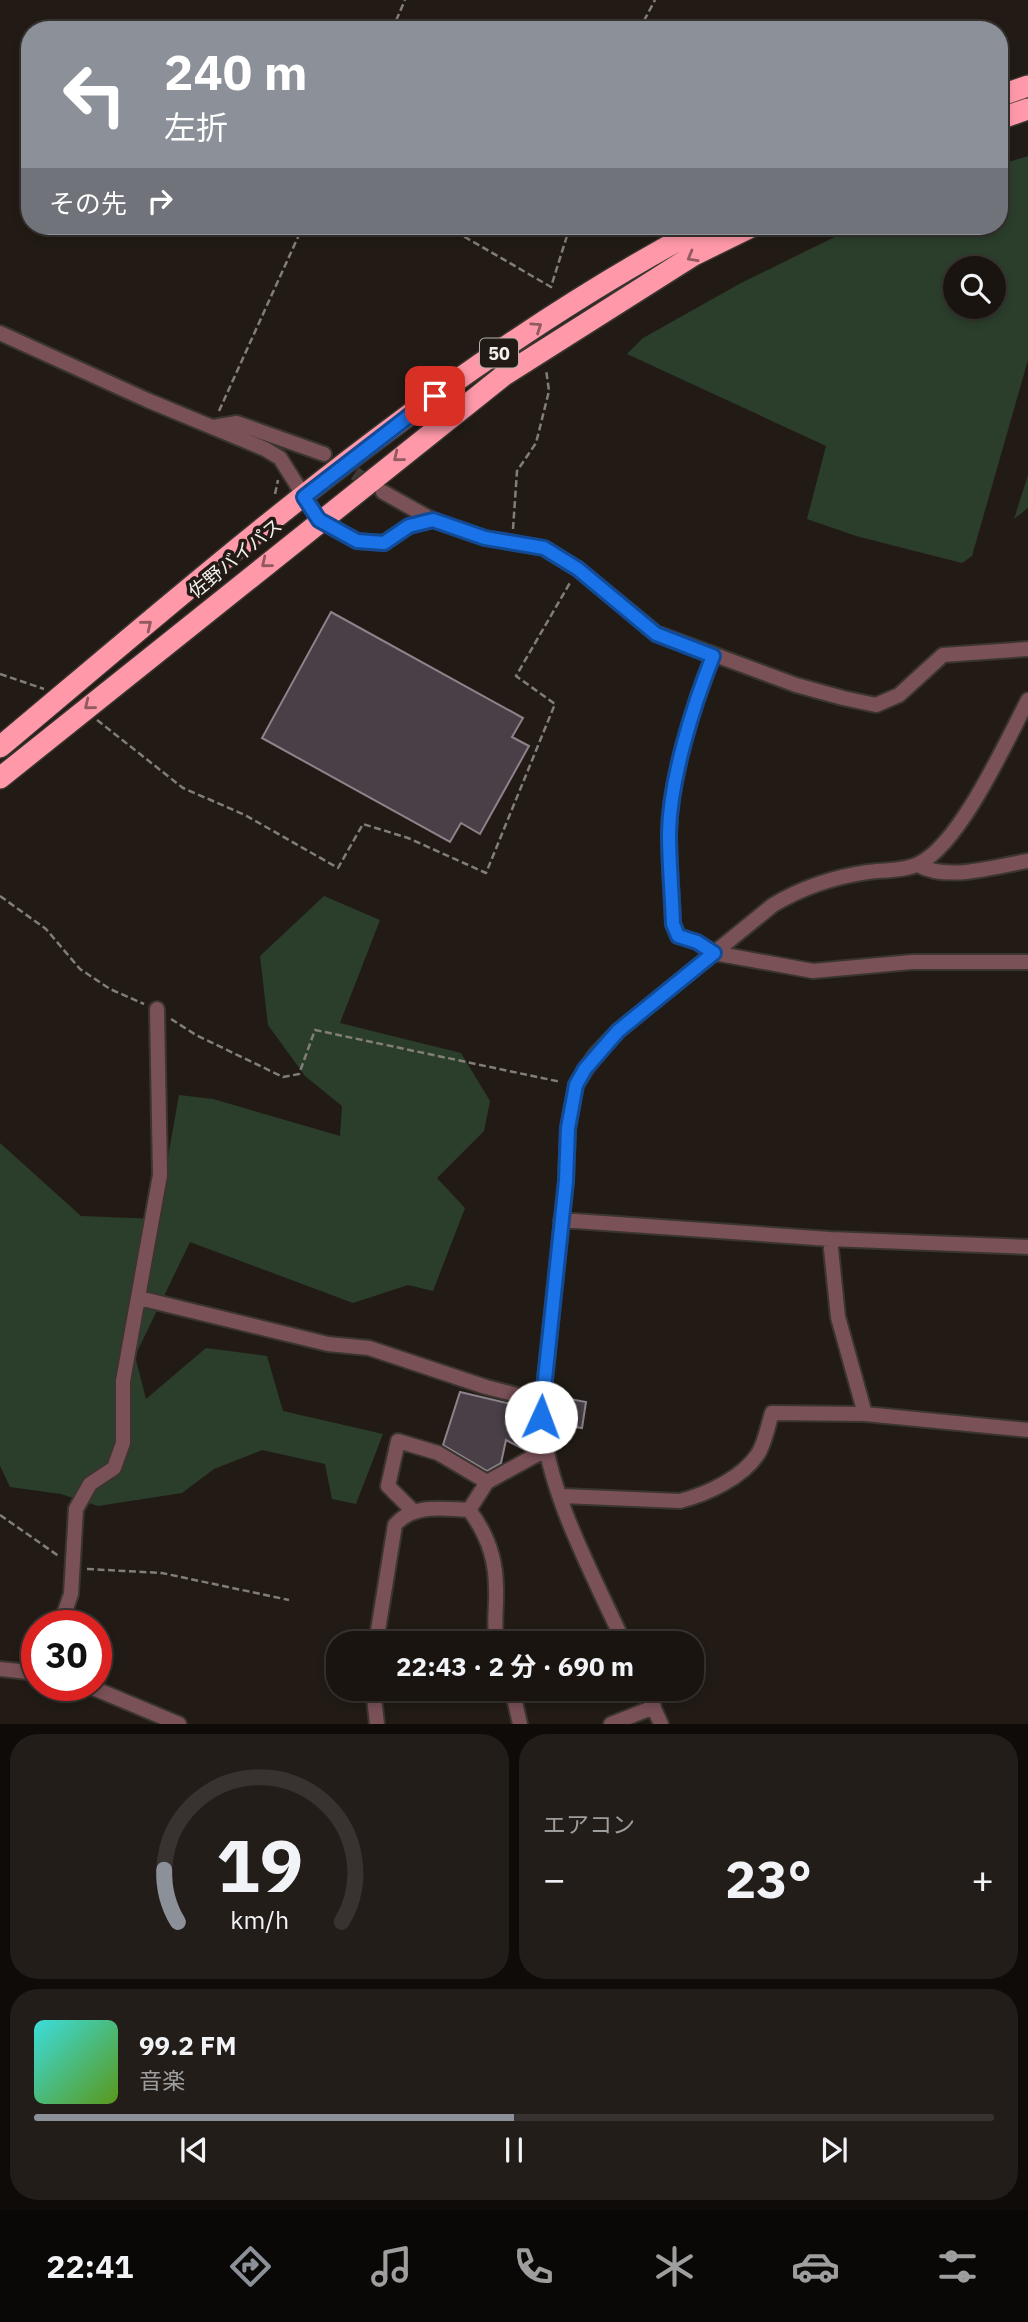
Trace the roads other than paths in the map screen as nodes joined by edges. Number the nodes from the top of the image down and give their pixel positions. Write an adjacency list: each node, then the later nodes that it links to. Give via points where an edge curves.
1 (1028, 86): 2 (highway)
2 (1008, 93)
3 (1028, 109): 4 (highway)
4 (1008, 116)
5 (690, 235): 11 (highway, 佐野バイパス / 50, one-way to 5, via 435,396 565,308)
6 (735, 235): 12 (highway, 佐野バイパス / 50, one-way to 12, via 694,255 541,352 451,414)
7 (0, 333): 8 (street)
8 (212, 427): 9 (street, via 237,423); 11 (street, via 280,458)
9 (324, 454)
10 (383, 492): 13 (street)
11 (304, 497): 12 (street); 17 (highway, 佐野バイパス / 50, one-way to 11)
12 (319, 520): 13 (street, via 357,541 384,543 409,526); 18 (highway, 佐野バイパス / 50, one-way to 18)
13 (433, 520): 15 (street, via 485,538 544,548 578,569 656,634)
14 (1028, 649): 15 (street, via 943,654 900,695 876,705 796,685)
15 (713, 656): 21 (street, via 680,761 669,831 673,924 678,936)
16 (1028, 700): 20 (street, via 953,831)
17 (0, 747)
18 (0, 778)
19 (1028, 861): 20 (street, via 959,872)
20 (918, 865): 21 (street, via 847,875 794,892)
21 (714, 953): 22 (street, via 813,971 912,962); 24 (street, via 618,1031 585,1069 576,1085 568,1128)
22 (1028, 962)
23 (157, 1009): 27 (street, via 160,1175)
24 (561, 1220): 25 (street); 28 (street)
25 (830, 1239): 26 (street); 29 (street, via 838,1317)
26 (1028, 1247)
27 (139, 1298): 28 (street, via 328,1344 369,1348); 36 (street, via 123,1381 123,1443 114,1468 90,1484 76,1509 74,1567)
28 (541, 1401): 31 (street)
29 (865, 1414): 30 (street); 33 (street, via 772,1413 751,1462 697,1497 680,1501)
30 (1028, 1430)
31 (545, 1450): 32 (street); 33 (street)
32 (487, 1482): 34 (street, via 438,1452 398,1441 388,1486); 35 (street)
33 (562, 1496): 39 (street)
34 (414, 1510): 35 (street); 37 (street, via 403,1515 392,1536)
35 (470, 1510): 38 (street, via 494,1560)
36 (66, 1610)
37 (378, 1631)
38 (495, 1631)
39 (618, 1631)
40 (0, 1668): 41 (street)
41 (21, 1671)
42 (112, 1696): 47 (street)
43 (374, 1701): 48 (street)
44 (515, 1701): 49 (street)
45 (651, 1701): 46 (street)
46 (654, 1706): 50 (street); 51 (street)
47 (179, 1724)
48 (377, 1724)
49 (520, 1724)
50 (611, 1724)
51 (661, 1724)

